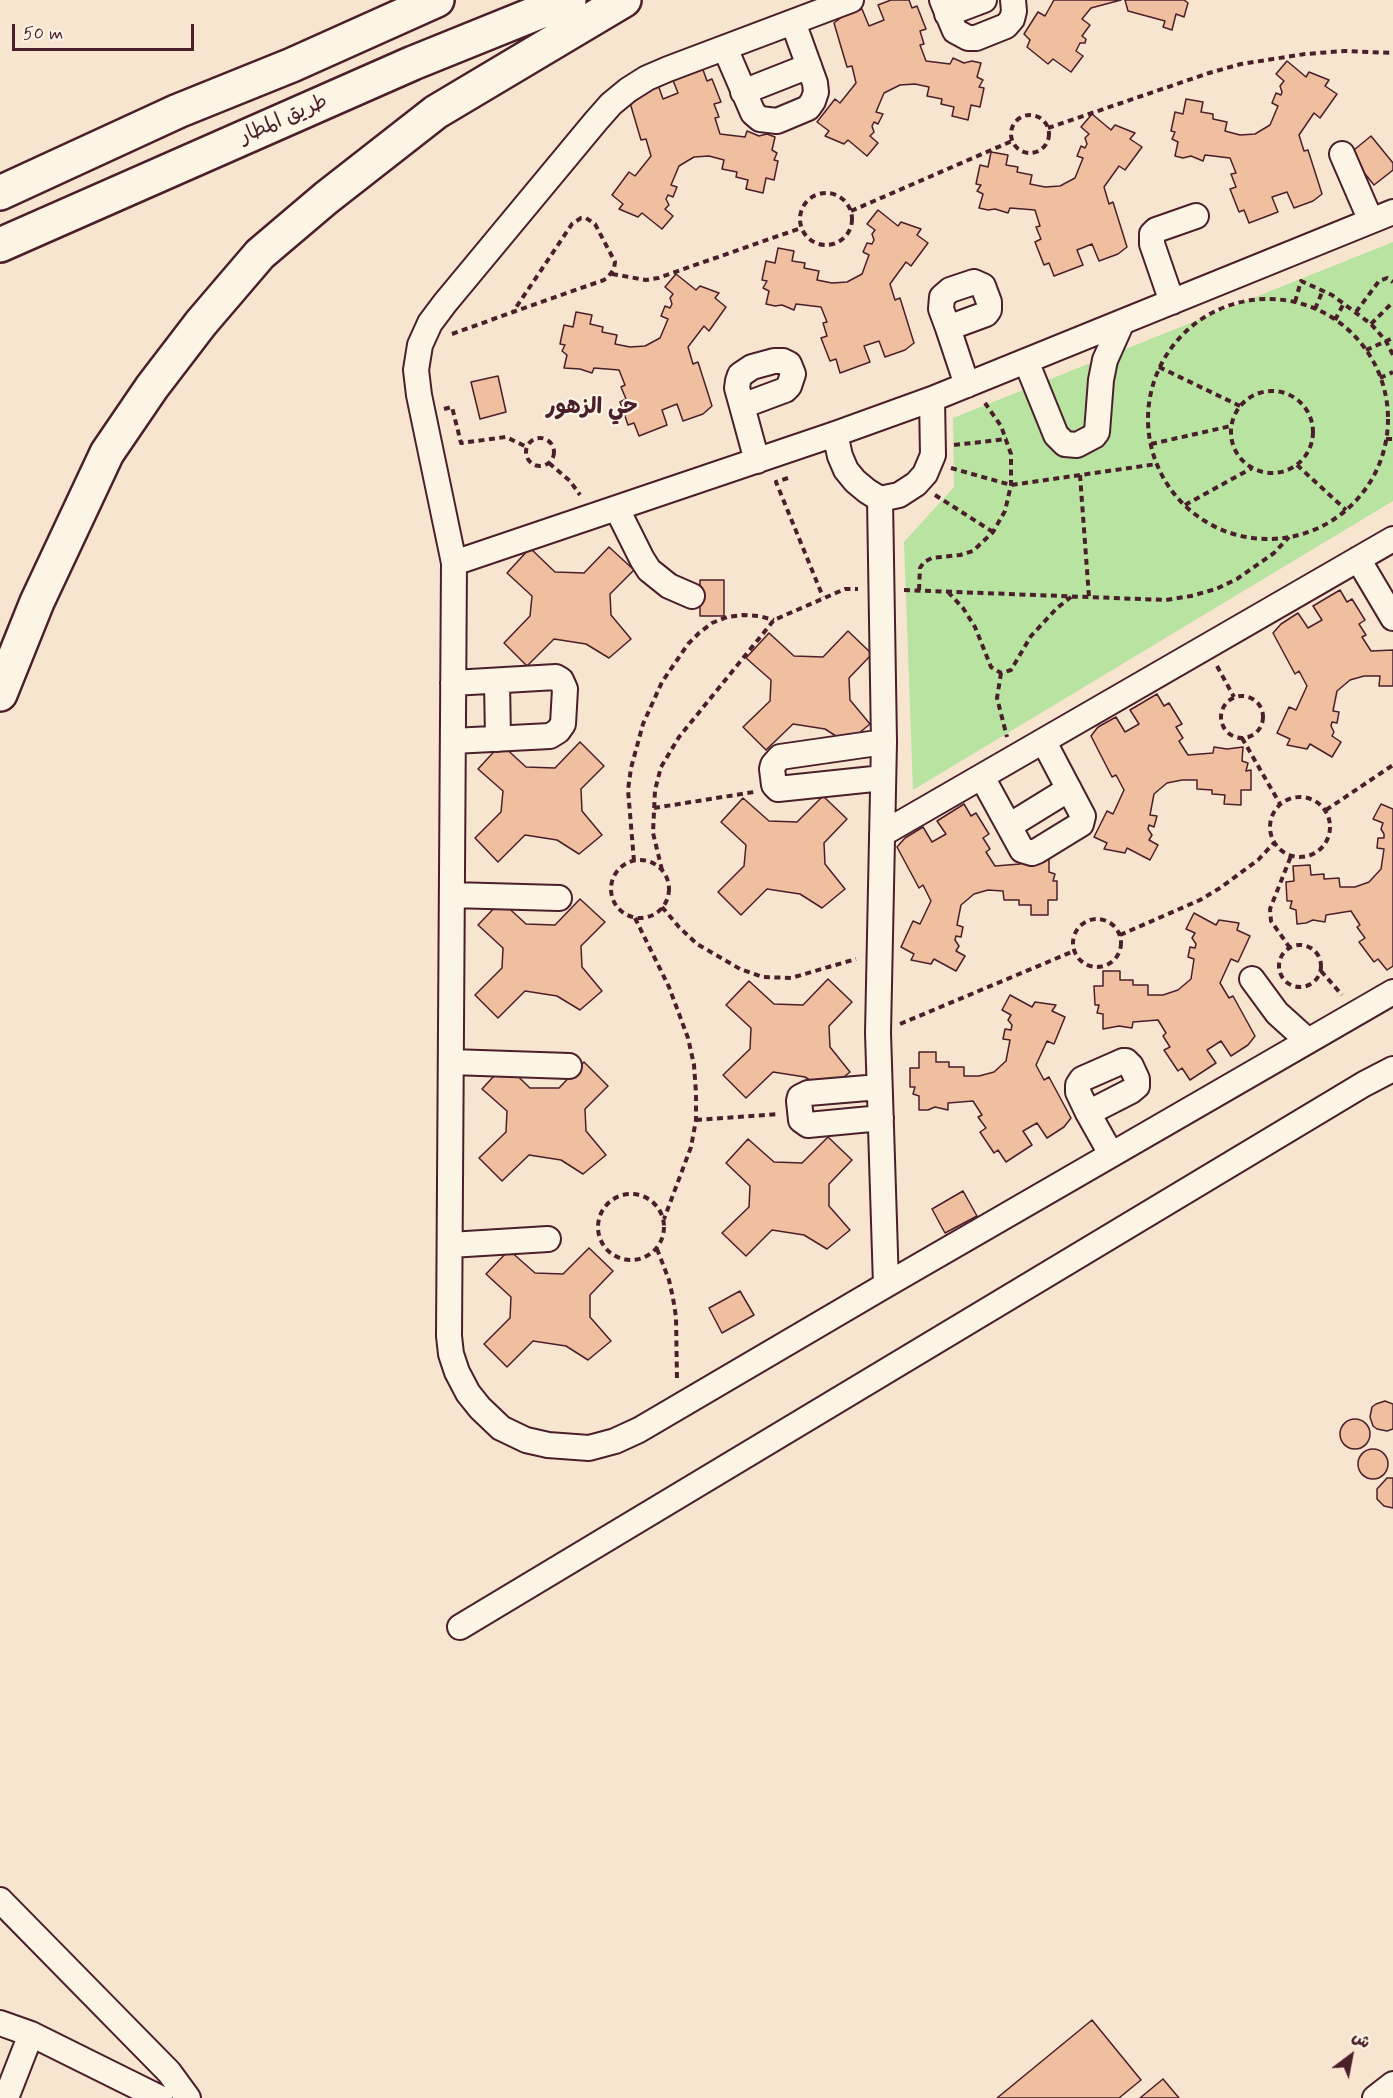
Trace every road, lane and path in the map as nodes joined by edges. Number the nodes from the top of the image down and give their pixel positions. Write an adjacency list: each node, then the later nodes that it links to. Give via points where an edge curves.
1 (437, 0): 16 (highway, via 178,111)
2 (569, 0): 22 (highway, طريق المطار, via 413,63)
3 (624, 0): 91 (highway, via 436,112 260,254 201,323 107,453 37,602)
4 (850, 0): 8 (street)
5 (984, 0): 7 (street)
6 (1013, 0): 7 (street, via 1012,19 1006,26 976,38 955,31)
7 (945, 7)
8 (793, 22): 9 (street); 11 (street)
9 (725, 48): 12 (street); 39 (street, via 647,78 611,104 445,303 430,322)
10 (1393, 53): 13 (path, via 1345,51 1241,64)
11 (809, 66): 12 (street); 12 (street, via 816,92 813,101 800,112 777,121 760,119)
12 (743, 92)
13 (1048, 128): 14 (path, via 1047,143 1035,153 1019,150); 14 (path, via 1036,116 1021,117 1011,129)
14 (1012, 141): 17 (path)
15 (1342, 154): 20 (street)
16 (0, 193)
17 (851, 211): 21 (path, via 840,197 822,193 813,196 806,202); 21 (path, via 851,229 839,243 821,246)
18 (1393, 212): 20 (street)
19 (1196, 216): 26 (street, via 1152,234)
20 (1371, 221): 26 (street)
21 (801, 228): 23 (path, via 658,278 646,280)
22 (0, 245)
23 (612, 274): 31 (path); 31 (path, via 615,262 595,224 586,218 576,220)
24 (1393, 282): 32 (path, via 1387,278 1379,281)
25 (1323, 290): 27 (path, via 1301,281); 29 (path); 30 (path)
26 (1172, 302): 34 (street)
27 (1295, 302): 30 (path); 43 (path, via 1254,300 1215,310 1182,334)
28 (1393, 302): 35 (path)
29 (1344, 303): 32 (path); 33 (path)
30 (1315, 309): 33 (path)
31 (513, 312): 39 (path)
32 (1356, 312): 35 (path)
33 (1335, 320): 40 (path)
34 (1122, 322): 42 (street); 42 (street, via 1105,360 1096,432 1077,446 1065,444 1056,435)
35 (1371, 324): 38 (path)
36 (948, 328): 46 (street)
37 (1393, 338): 38 (path)
38 (1386, 341): 40 (path); 41 (path)
39 (420, 345): 52 (street, via 416,370)
40 (1366, 350): 45 (path)
41 (1393, 355)
42 (1026, 361): 46 (street)
43 (1159, 367): 51 (path); 58 (path, via 1148,405)
44 (1393, 372): 45 (path)
45 (1380, 378): 48 (path)
46 (976, 381): 49 (street); 55 (path, via 990,392 980,396)
47 (1393, 396): 48 (path)
48 (1386, 398): 56 (path)
49 (932, 399): 54 (street); 60 (street)
50 (742, 406): 61 (street)
51 (1239, 406): 53 (path); 64 (path, via 1270,390 1293,396 1302,403 1309,412 1314,435 1305,457)
52 (422, 413): 59 (path, via 452,407 461,443 506,437); 77 (street)
53 (1231, 426): 58 (path); 65 (path, via 1235,450)
54 (835, 434): 61 (street); 69 (street, via 846,470)
55 (1007, 439): 60 (path); 68 (path)
56 (1386, 439): 57 (path); 71 (path, via 1372,478)
57 (1393, 439)
58 (1151, 444): 63 (path)
59 (527, 447): 62 (path, via 532,463); 62 (path, via 532,440 549,441 554,456)
60 (932, 455): 67 (street, via 925,474); 68 (path)
61 (768, 457): 72 (street); 83 (path, via 788,478 776,482)
62 (549, 463): 72 (path)
63 (1157, 464): 66 (path); 70 (path, via 1173,493)
64 (1297, 465): 65 (path, via 1275,473); 71 (path)
65 (1252, 468): 70 (path)
66 (1080, 475): 68 (path); 84 (path)
67 (916, 484): 69 (street, via 899,495); 73 (path)
68 (1011, 485): 73 (path, via 1005,510)
69 (880, 499): 78 (street)
70 (1185, 505): 74 (path, via 1216,527 1233,533 1270,539)
71 (1346, 510): 74 (path, via 1310,531)
72 (605, 512): 77 (street); 81 (street, via 650,570 669,586)
73 (993, 532): 79 (path, via 973,550 924,562 920,568)
74 (1289, 537): 84 (path, via 1256,567 1216,589 1166,600)
75 (1393, 539): 76 (street)
76 (1358, 559): 85 (street); 87 (street)
77 (454, 563): 90 (street)
78 (881, 589): 79 (path); 83 (path, via 845,589); 96 (street)
79 (920, 590): 80 (path)
80 (948, 591): 82 (path); 88 (path, via 975,627 990,667)
81 (692, 596)
82 (1072, 596): 84 (path); 88 (path, via 1043,621 1014,666)
83 (823, 597): 86 (path)
84 (1089, 597)
85 (1389, 603)
86 (774, 620): 105 (path, via 669,752 661,767); 111 (path, via 743,615 712,623 688,644 662,682 643,724 631,768 628,790)
87 (1206, 647): 92 (path); 97 (street)
88 (1001, 673): 98 (path, via 997,698)
89 (497, 681): 90 (street); 94 (street); 94 (street, via 556,677 565,689 563,724 558,731 550,736)
90 (453, 683): 95 (street)
91 (0, 694)
92 (1234, 697): 93 (path, via 1222,709 1222,725 1227,732); 93 (path, via 1250,697 1261,708 1262,724 1257,732)
93 (1242, 738): 104 (path)
94 (498, 739): 95 (street)
95 (453, 741): 113 (street)
96 (884, 742): 101 (street); 102 (street, via 780,757 772,769)
97 (1044, 742): 98 (street); 103 (street)
98 (1014, 759): 100 (street)
99 (1393, 765): 106 (path)
100 (982, 777): 107 (street); 108 (street)
101 (883, 778): 102 (street); 108 (street)
102 (778, 789): 105 (path)
103 (1069, 789): 107 (street); 107 (street, via 1083,816 1077,827 1032,853 1022,850)
104 (1280, 804): 106 (path, via 1288,799 1309,798); 109 (path, via 1270,823)
105 (654, 808): 112 (path, via 653,833)
106 (1326, 810): 110 (path, via 1330,831 1321,849 1312,855)
107 (1009, 826)
108 (882, 834): 120 (street)
109 (1274, 843): 110 (path); 117 (path, via 1258,860 1200,900)
110 (1291, 855): 118 (path, via 1269,909 1271,921)
111 (634, 861): 112 (path, via 644,860); 116 (path, via 617,871 610,890 618,908)
112 (662, 870): 115 (path, via 669,889)
113 (452, 895): 114 (street); 127 (street)
114 (560, 898)
115 (662, 908): 116 (path, via 645,918); 120 (path, via 698,944 733,966 763,977 791,978)
116 (635, 918): 134 (path, via 669,987 688,1038 694,1065)
117 (1120, 935): 119 (path, via 1119,954 1105,966 1086,965); 119 (path, via 1107,921 1089,920 1075,932)
118 (1290, 948): 121 (path, via 1298,945 1313,949); 121 (path, via 1283,953 1279,969 1288,982 1303,986)
119 (1074, 951): 125 (path)
120 (879, 952): 125 (street)
121 (1321, 971): 124 (path)
122 (1252, 979): 126 (street, via 1276,1013)
123 (1393, 992): 124 (street)
124 (1352, 1015): 126 (street)
125 (878, 1033): 130 (street)
126 (1308, 1041): 135 (street)
127 (451, 1062): 128 (street); 138 (street)
128 (568, 1065)
129 (1393, 1070): 142 (street)
130 (879, 1087): 131 (street, via 804,1094 799,1101); 133 (street)
131 (800, 1112): 133 (street, via 801,1120 808,1125); 134 (path)
132 (1088, 1113): 135 (street)
133 (881, 1118): 140 (street)
134 (696, 1120): 136 (path, via 684,1170)
135 (1112, 1154): 140 (street)
136 (664, 1219): 139 (path, via 663,1240); 139 (path, via 653,1202 634,1194 623,1195 605,1206 600,1215 598,1235 609,1253 629,1261 649,1256)
137 (548, 1239): 138 (street)
138 (450, 1245): 141 (street, via 451,1354 468,1393 501,1428 526,1440 589,1448 615,1441)
139 (657, 1249): 141 (path, via 669,1280 676,1317)
140 (886, 1285): 141 (street)
141 (677, 1410)
142 (459, 1627)
143 (0, 1900): 149 (street, via 169,2072)
144 (0, 2023): 145 (street)
145 (31, 2034): 147 (street); 148 (street)
146 (1393, 2084): 150 (street)
147 (6, 2098)
148 (160, 2098)
149 (188, 2098)
150 (1375, 2098)

